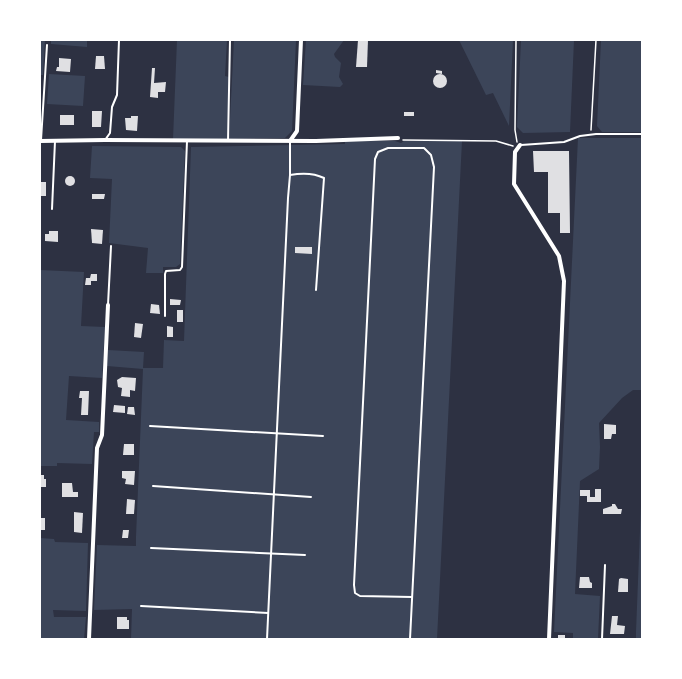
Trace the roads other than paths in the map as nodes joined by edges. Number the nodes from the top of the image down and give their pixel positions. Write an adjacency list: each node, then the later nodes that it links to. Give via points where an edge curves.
1 (119, 40): 7 (lane, via 117,94 112,107 110,133)
2 (230, 40): 11 (lane)
3 (301, 40): 12 (street, via 297,131)
4 (47, 45): 8 (lane)
5 (642, 134): 13 (lane, via 590,135 564,142)
6 (398, 138): 12 (street)
7 (105, 140): 9 (street); 10 (street)
8 (41, 141): 9 (street)
9 (55, 141): 15 (lane)
10 (187, 141): 11 (street); 19 (lane, via 182,267 180,270 166,271)
11 (228, 141): 12 (street)
12 (290, 141): 14 (lane)
13 (519, 146): 36 (street, via 515,152 514,184 559,256 564,281)
14 (290, 175): 17 (lane, via 299,173 324,178); 21 (lane)
15 (52, 209)
16 (111, 246): 18 (lane)
17 (316, 290)
18 (108, 305): 33 (street, via 102,435 97,448)
19 (165, 316)
20 (150, 426): 21 (lane)
21 (276, 433): 22 (lane); 24 (lane)
22 (323, 436)
23 (153, 486): 24 (lane)
24 (274, 494): 25 (lane); 27 (lane)
25 (311, 497)
26 (151, 548): 27 (lane)
27 (271, 554): 28 (lane); 32 (lane)
28 (305, 556)
29 (605, 565): 37 (lane)
30 (412, 597): 30 (lane, via 434,167 431,155 424,148 388,148 378,152 376,160 354,585 355,593 360,596); 35 (lane)
31 (141, 606): 32 (lane)
32 (268, 613): 34 (lane)
33 (89, 639)
34 (267, 639)
35 (410, 639)
36 (549, 639)
37 (602, 639)

